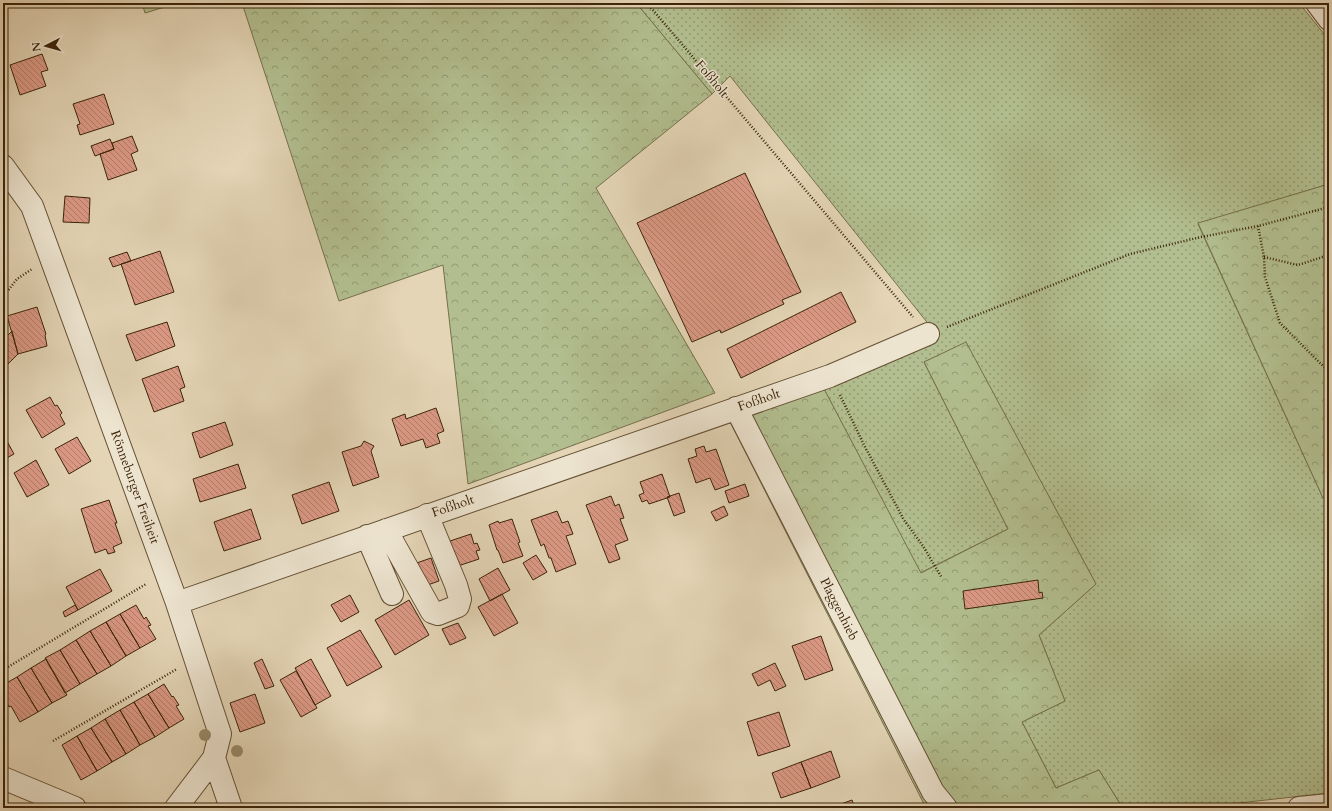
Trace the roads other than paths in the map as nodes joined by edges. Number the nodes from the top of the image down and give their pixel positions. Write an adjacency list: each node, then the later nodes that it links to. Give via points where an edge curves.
1 (1317, 3): 2 (street)
2 (1329, 19)
3 (3, 166): 9 (street, Rönneburger Freiheit, via 32,206)
4 (928, 334): 5 (street, Foßholt, via 830,376)
5 (736, 408): 6 (street, Foßholt); 16 (street, Plaggenhieb, via 933,792)
6 (427, 516): 7 (street, Foßholt); 7 (street, via 460,599 458,606 438,614 432,612)
7 (377, 533): 8 (street); 9 (street, Foßholt)
8 (392, 594)
9 (177, 603): 10 (street, Rönneburger Freiheit, via 220,734)
10 (214, 758): 14 (street, Rönneburger Freiheit); 15 (street)
11 (3, 778): 13 (street)
12 (1329, 805): 17 (street)
13 (75, 808)
14 (176, 808)
15 (231, 808)
16 (946, 808)
17 (1299, 808)

